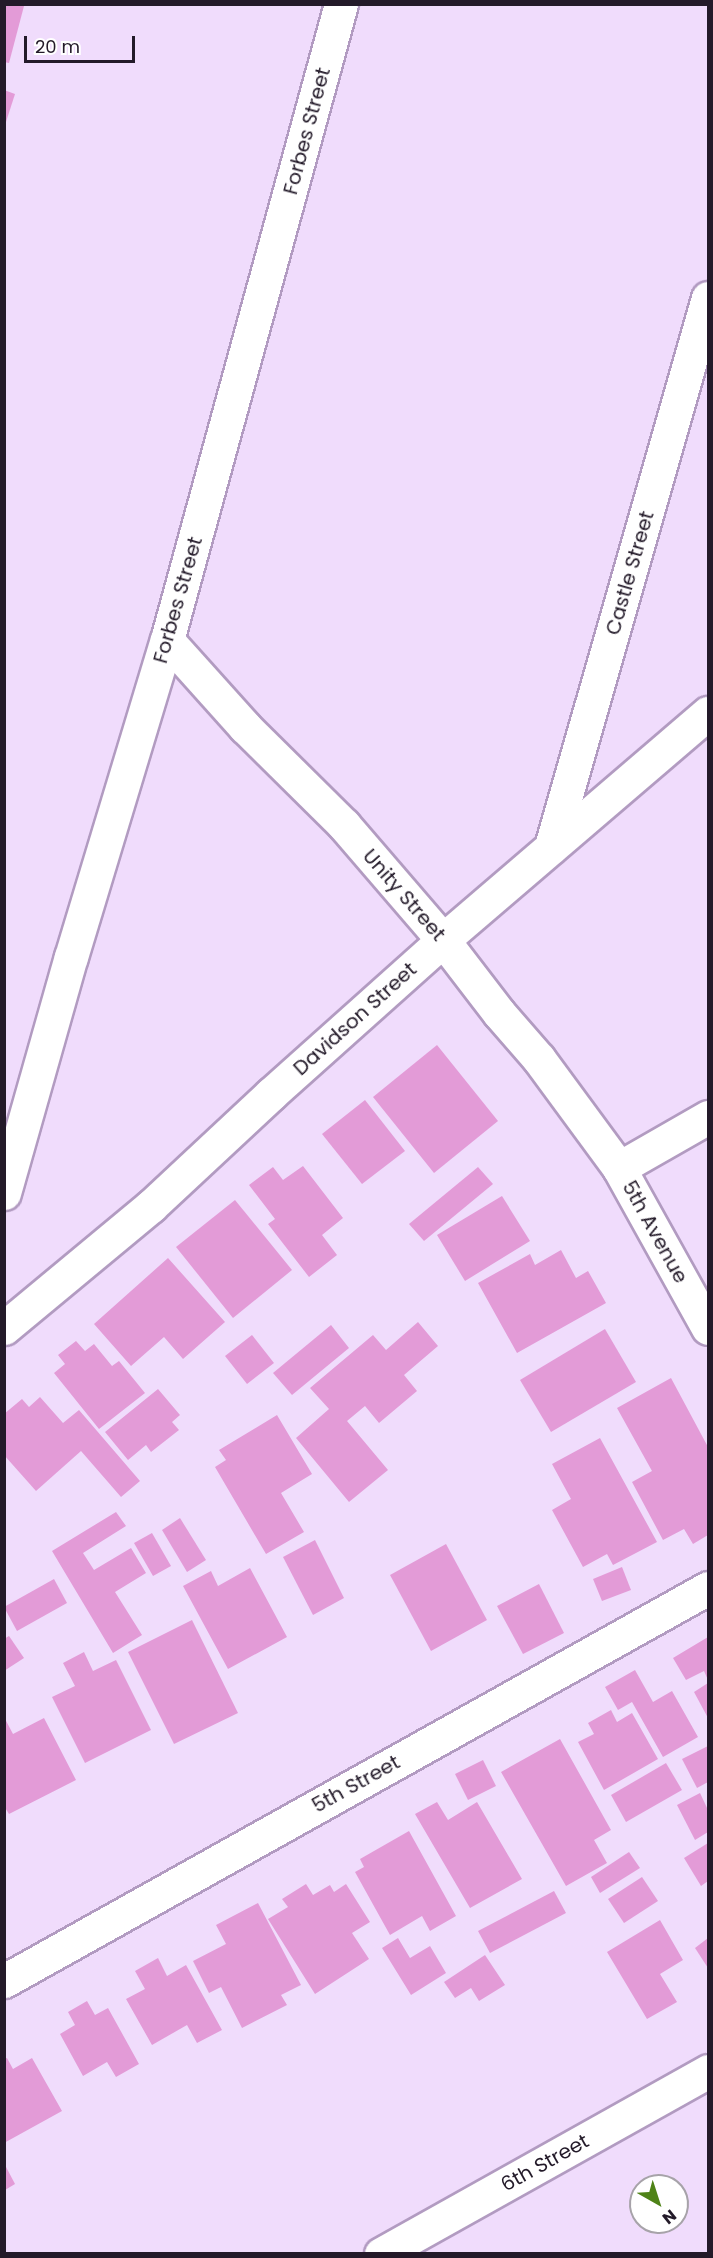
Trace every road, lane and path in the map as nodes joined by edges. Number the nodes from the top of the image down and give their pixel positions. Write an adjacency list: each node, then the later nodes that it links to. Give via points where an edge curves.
1 (341, 4): 3 (street, Forbes Street)
2 (708, 298): 5 (street, Castle Street)
3 (167, 640): 6 (street, Unity Street, via 245,727 344,825); 9 (street, Forbes Street)
4 (708, 713): 5 (street, Davidson Street)
5 (551, 847): 6 (street, Davidson Street)
6 (443, 940): 8 (street, Unity Street, via 539,1059); 10 (street, Davidson Street, via 151,1206)
7 (708, 1117): 8 (street)
8 (619, 1168): 11 (street, 5th Avenue)
9 (4, 1193)
10 (4, 1328)
11 (708, 1328)
12 (708, 1588): 13 (street, 5th Street)
13 (4, 1980)
14 (708, 2071): 15 (street, 6th Street)
15 (381, 2253)

